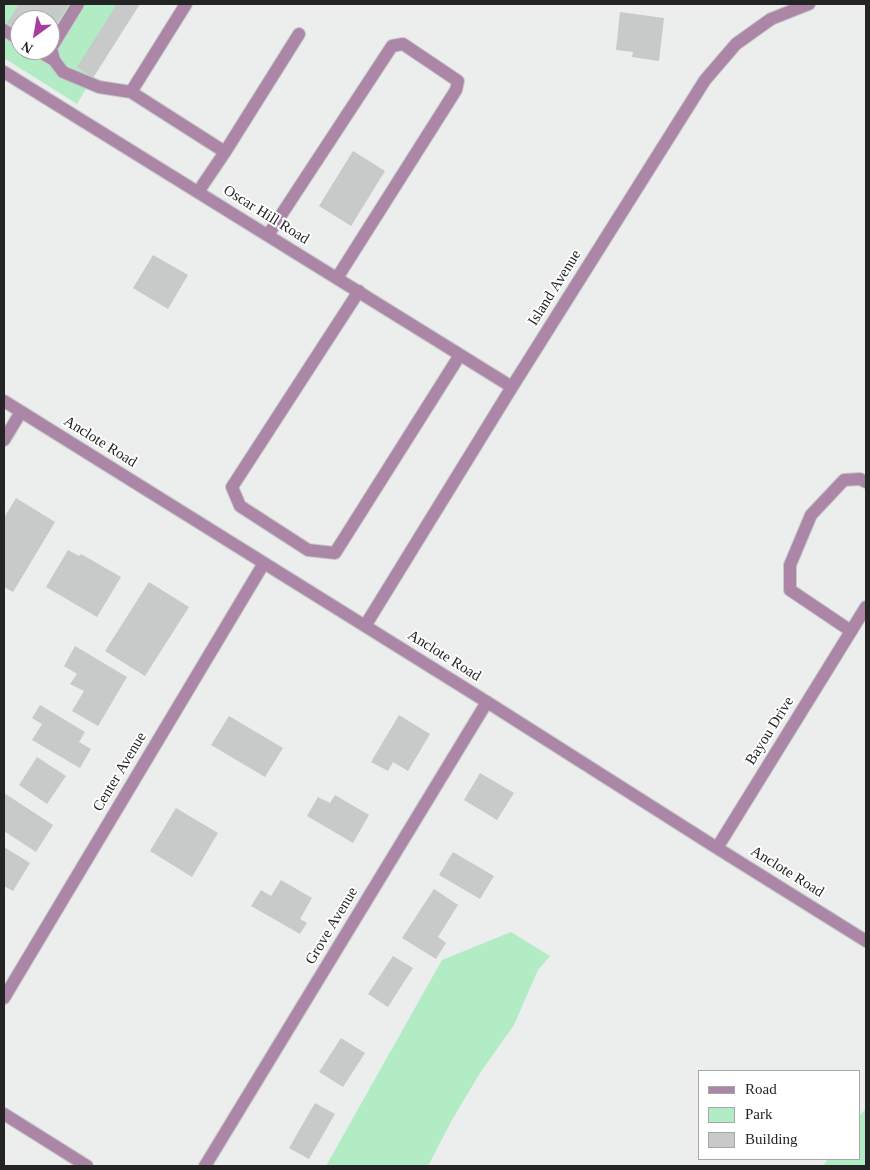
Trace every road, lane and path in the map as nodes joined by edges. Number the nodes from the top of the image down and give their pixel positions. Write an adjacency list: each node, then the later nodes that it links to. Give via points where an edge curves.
1 (78, 4): 4 (street)
2 (186, 4): 8 (street)
3 (803, 5): 15 (street, Island Avenue, via 771,19 736,44 705,80)
4 (60, 33)
5 (299, 34): 9 (street)
6 (54, 60): 8 (street, via 63,72 99,88)
7 (4, 72): 10 (street, Oscar Hill Road)
8 (131, 92): 9 (street)
9 (225, 152): 10 (street)
10 (198, 192): 11 (street, Oscar Hill Road)
11 (268, 236): 12 (street, Oscar Hill Road); 12 (street, via 392,46 403,44 458,81 456,90)
12 (337, 278): 13 (street, Oscar Hill Road)
13 (358, 292): 14 (street, Oscar Hill Road); 14 (street, via 232,487 240,506 308,550 335,553)
14 (460, 355): 15 (street, Oscar Hill Road)
15 (512, 386): 22 (street, Island Avenue)
16 (4, 401): 17 (street, Anclote Road)
17 (21, 412): 18 (street); 20 (street, Anclote Road)
18 (4, 440)
19 (866, 482): 23 (street, via 844,480 811,515 790,565 790,590)
20 (264, 563): 22 (street, Anclote Road); 27 (street, Center Avenue)
21 (866, 607): 23 (street, Bayou Drive)
22 (365, 626): 24 (street, Anclote Road)
23 (851, 631): 25 (street, Bayou Drive)
24 (487, 702): 25 (street, Anclote Road); 30 (street, Grove Avenue)
25 (717, 848): 26 (street, Anclote Road)
26 (866, 941)
27 (4, 998)
28 (4, 1114): 29 (street)
29 (88, 1166)
30 (205, 1166)

